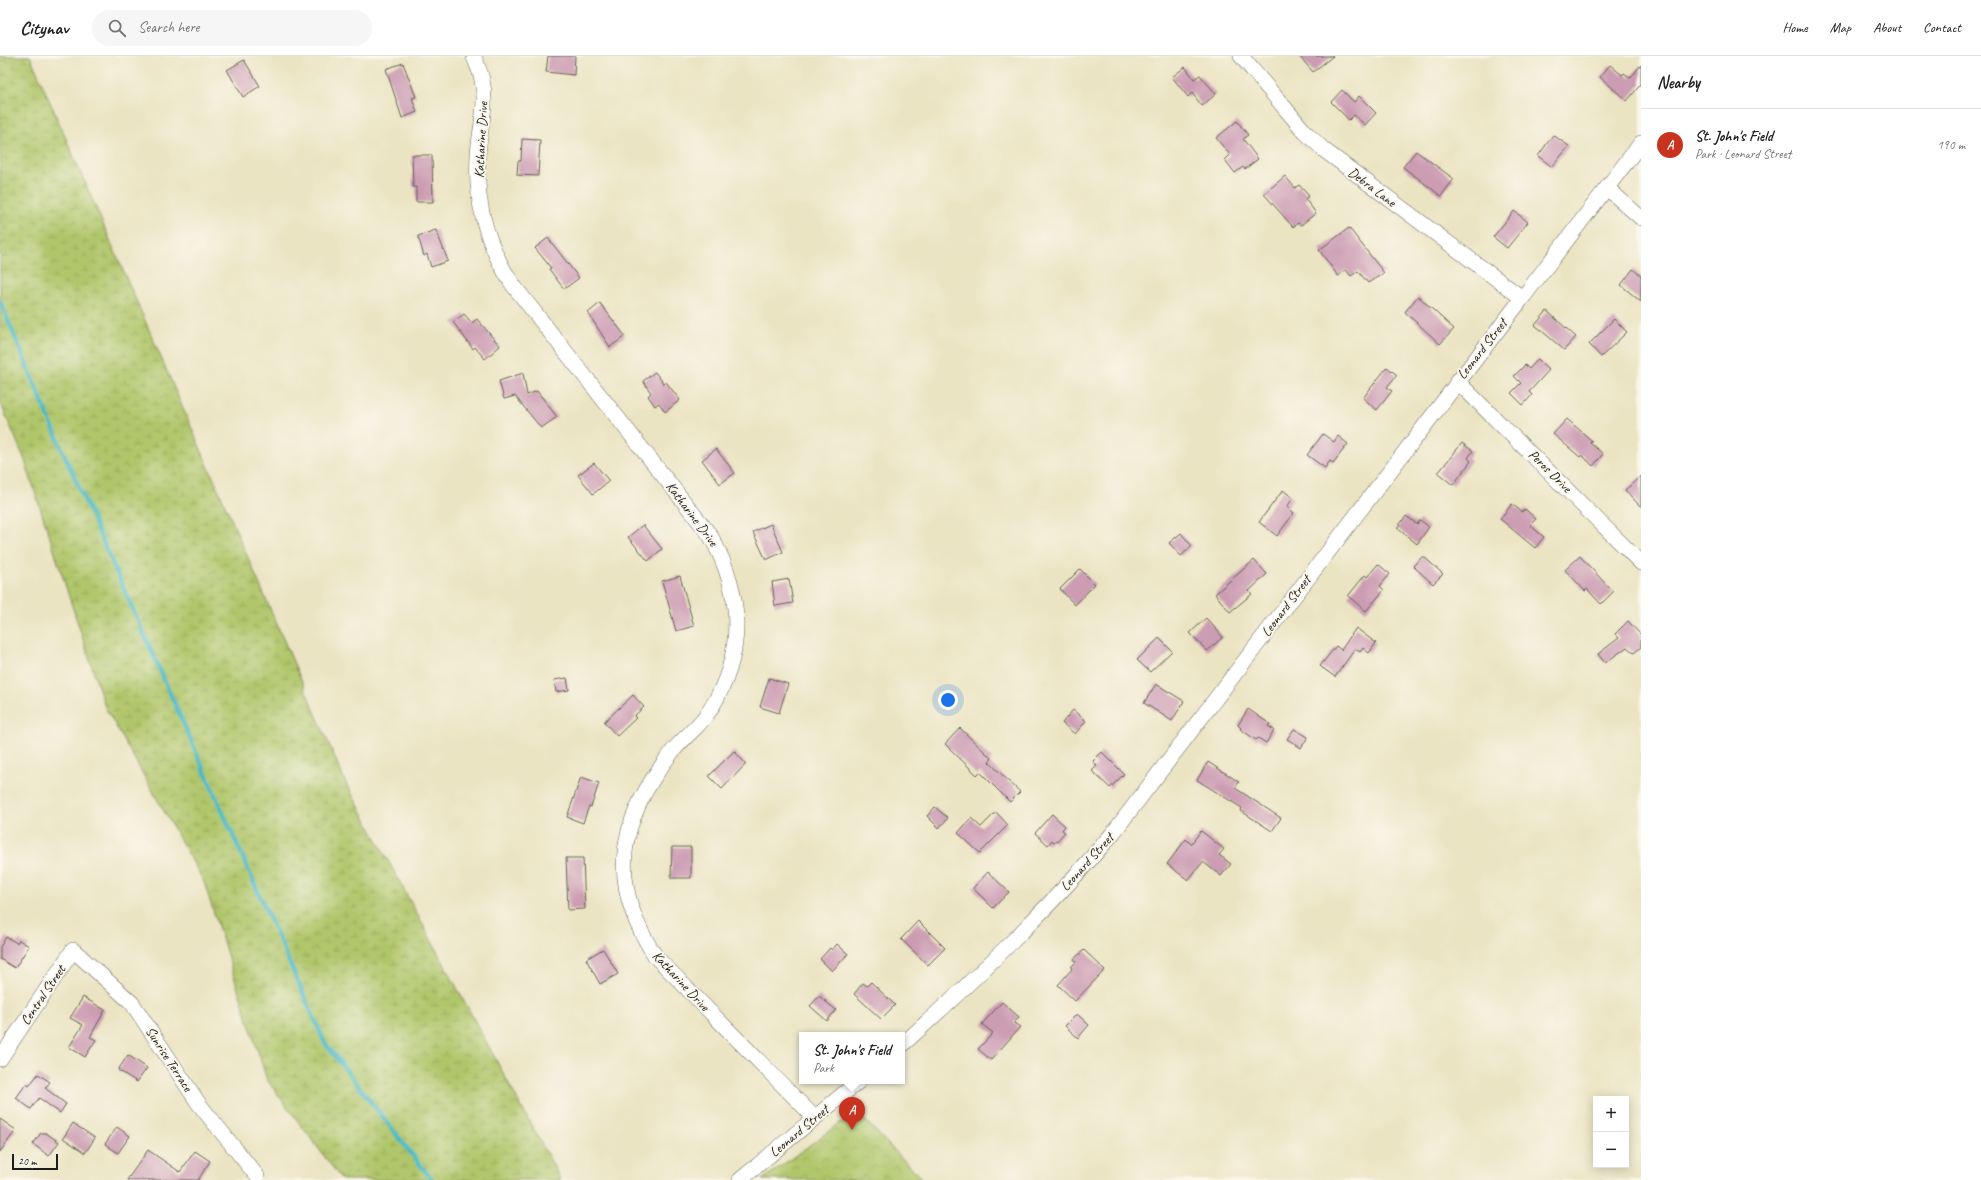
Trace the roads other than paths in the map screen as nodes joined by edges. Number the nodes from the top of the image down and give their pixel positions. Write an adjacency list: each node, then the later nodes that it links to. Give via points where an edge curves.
1 (1241, 56): 6 (street, Debra Lane, via 1305,132 1324,150)
2 (474, 57): 13 (street, Katharine Drive, via 483,81 484,104 477,178 490,246 500,266 518,291 710,535 730,576 737,621 736,643 722,690 710,711 660,768 636,808 629,829 625,851 625,874 634,918 656,957)
3 (1641, 143): 4 (street, Leonard Street)
4 (1606, 188): 5 (street); 6 (street, Leonard Street)
5 (1641, 218)
6 (1522, 298): 7 (street, Leonard Street)
7 (1457, 381): 8 (street, Peros Drive); 10 (street, Leonard Street, via 1164,768 1103,844 1012,942)
8 (1641, 564)
9 (73, 950): 11 (street, Central Street); 14 (street, Sunrise Terrace, via 132,1003 199,1104)
10 (905, 1042)
11 (0, 1059)
12 (855, 1084): 13 (street, Leonard Street)
13 (815, 1118): 15 (street, Leonard Street)
14 (257, 1176)
15 (740, 1180)

